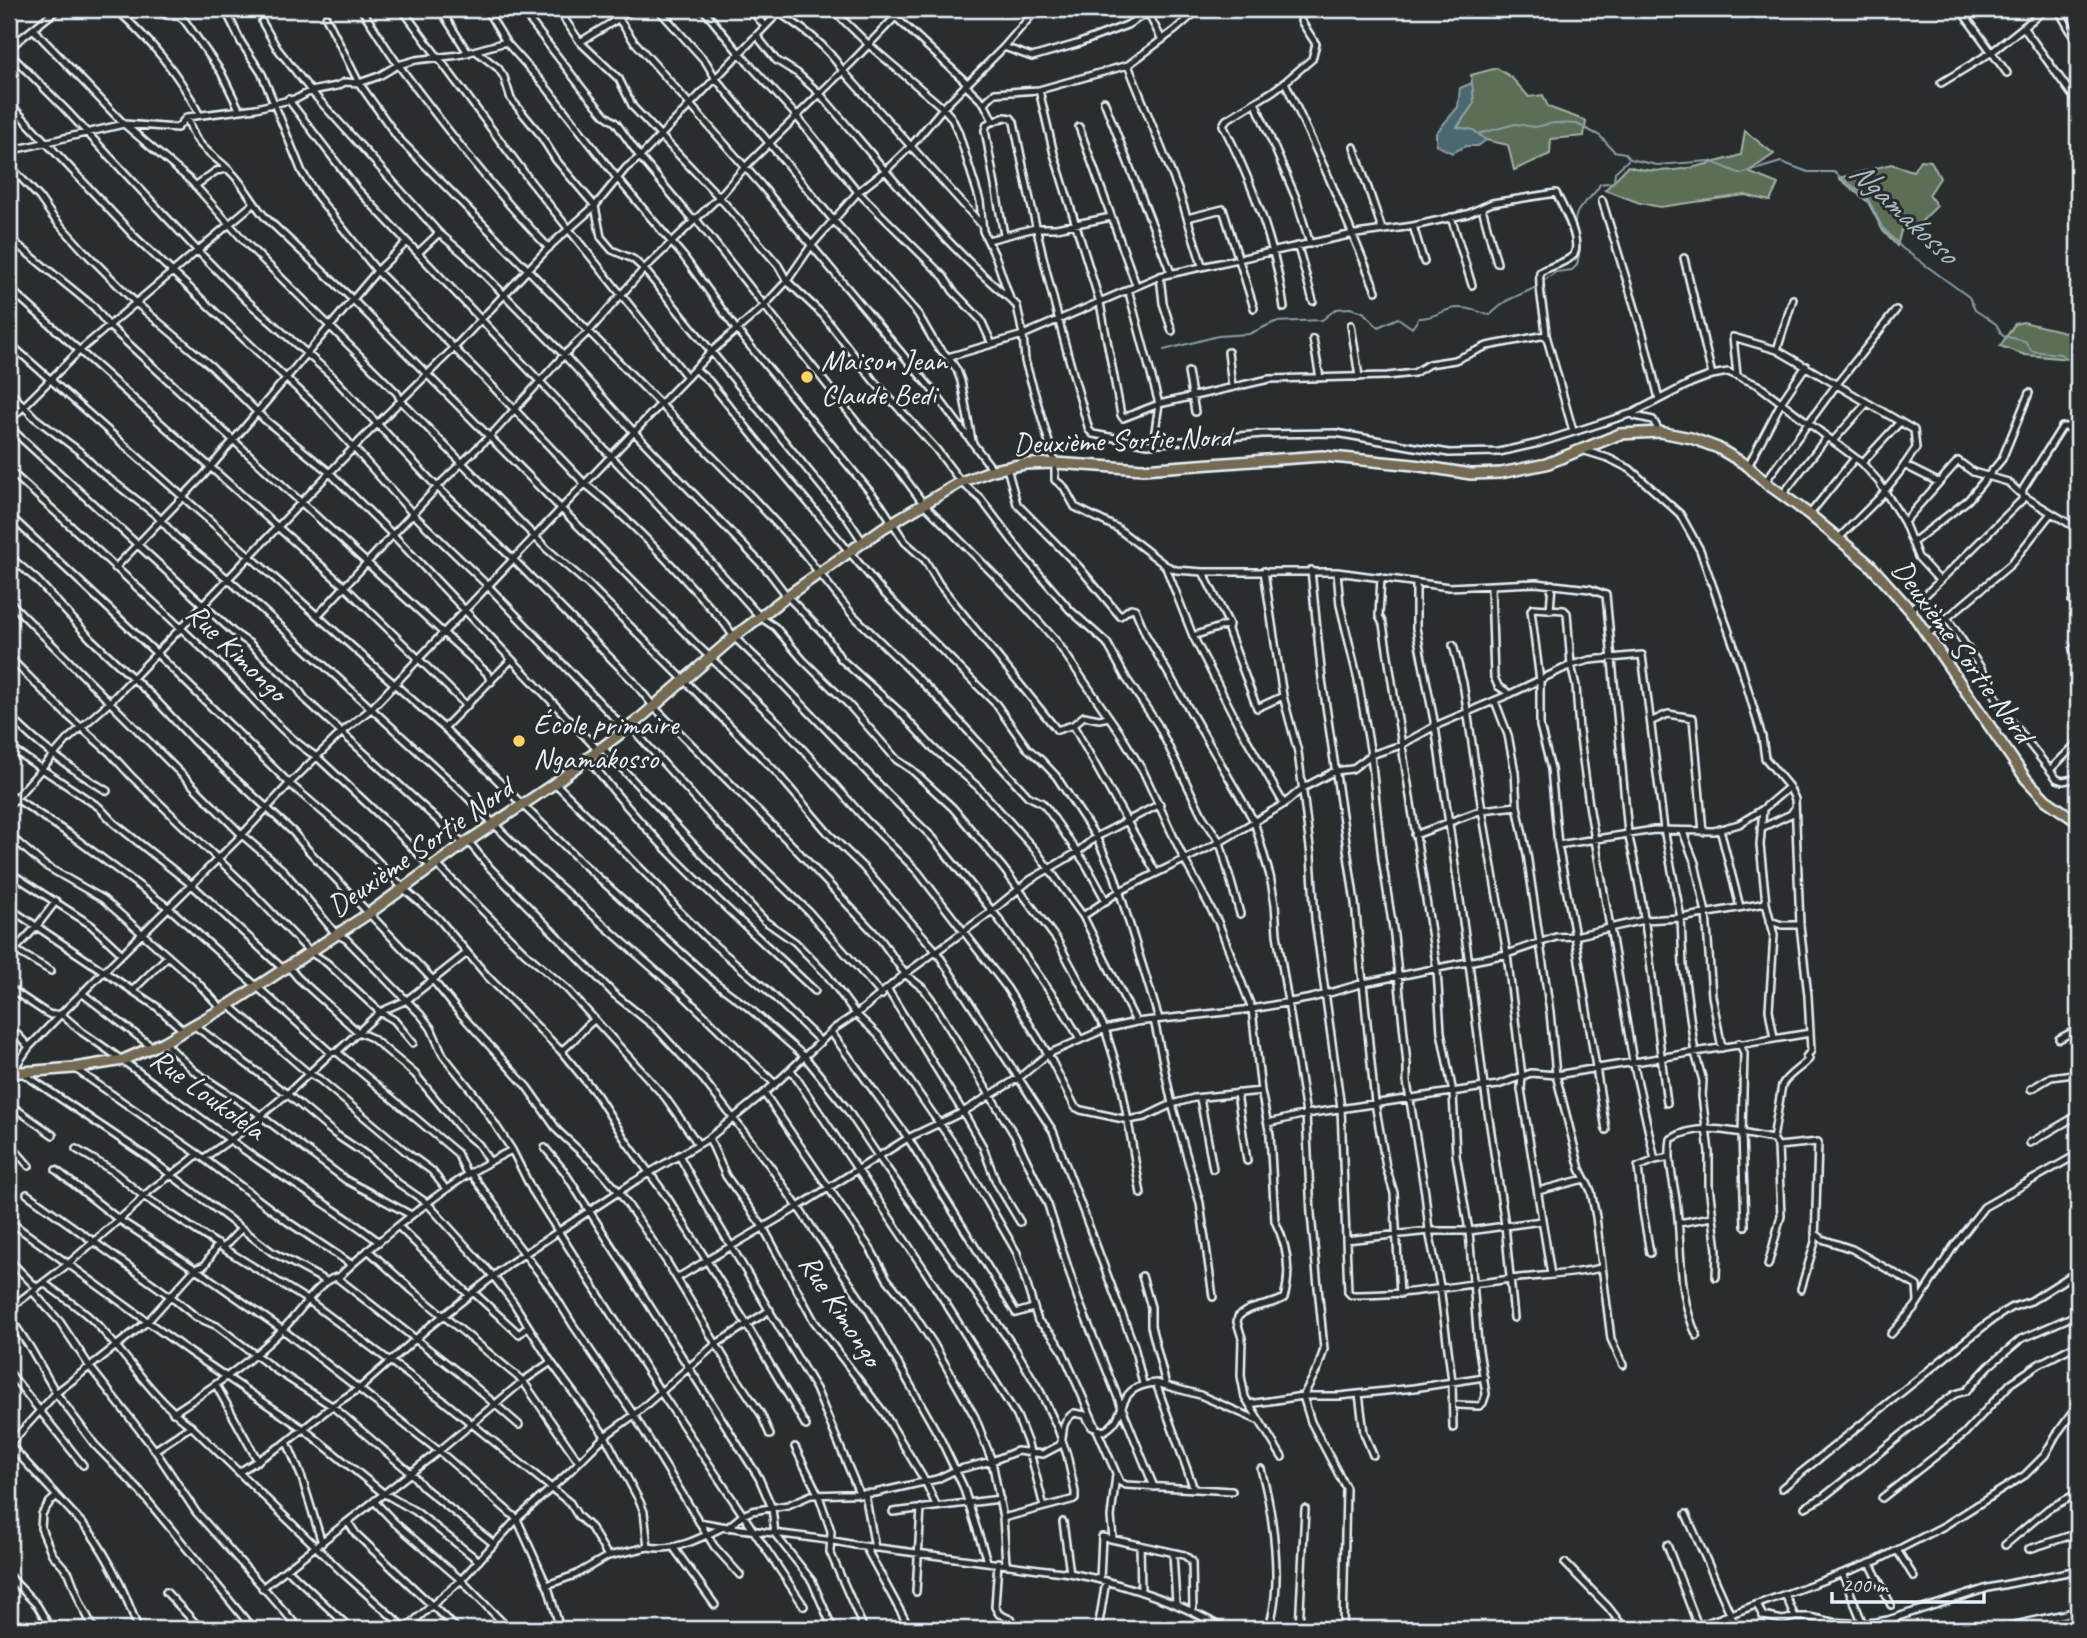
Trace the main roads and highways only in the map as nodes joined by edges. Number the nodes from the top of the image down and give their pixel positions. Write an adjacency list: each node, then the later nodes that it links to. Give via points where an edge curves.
1 (2078, 822): 2 (main road, Deuxième Sortie Nord, via 2026,779 1928,634 1870,565 1748,466 1705,443 1660,432 1620,434 1546,464 1501,473 1471,474 1322,456 1133,469 1055,463 1007,468 961,482 923,503 819,572 555,783 368,914 195,1026 123,1060)
2 (15, 1072)

